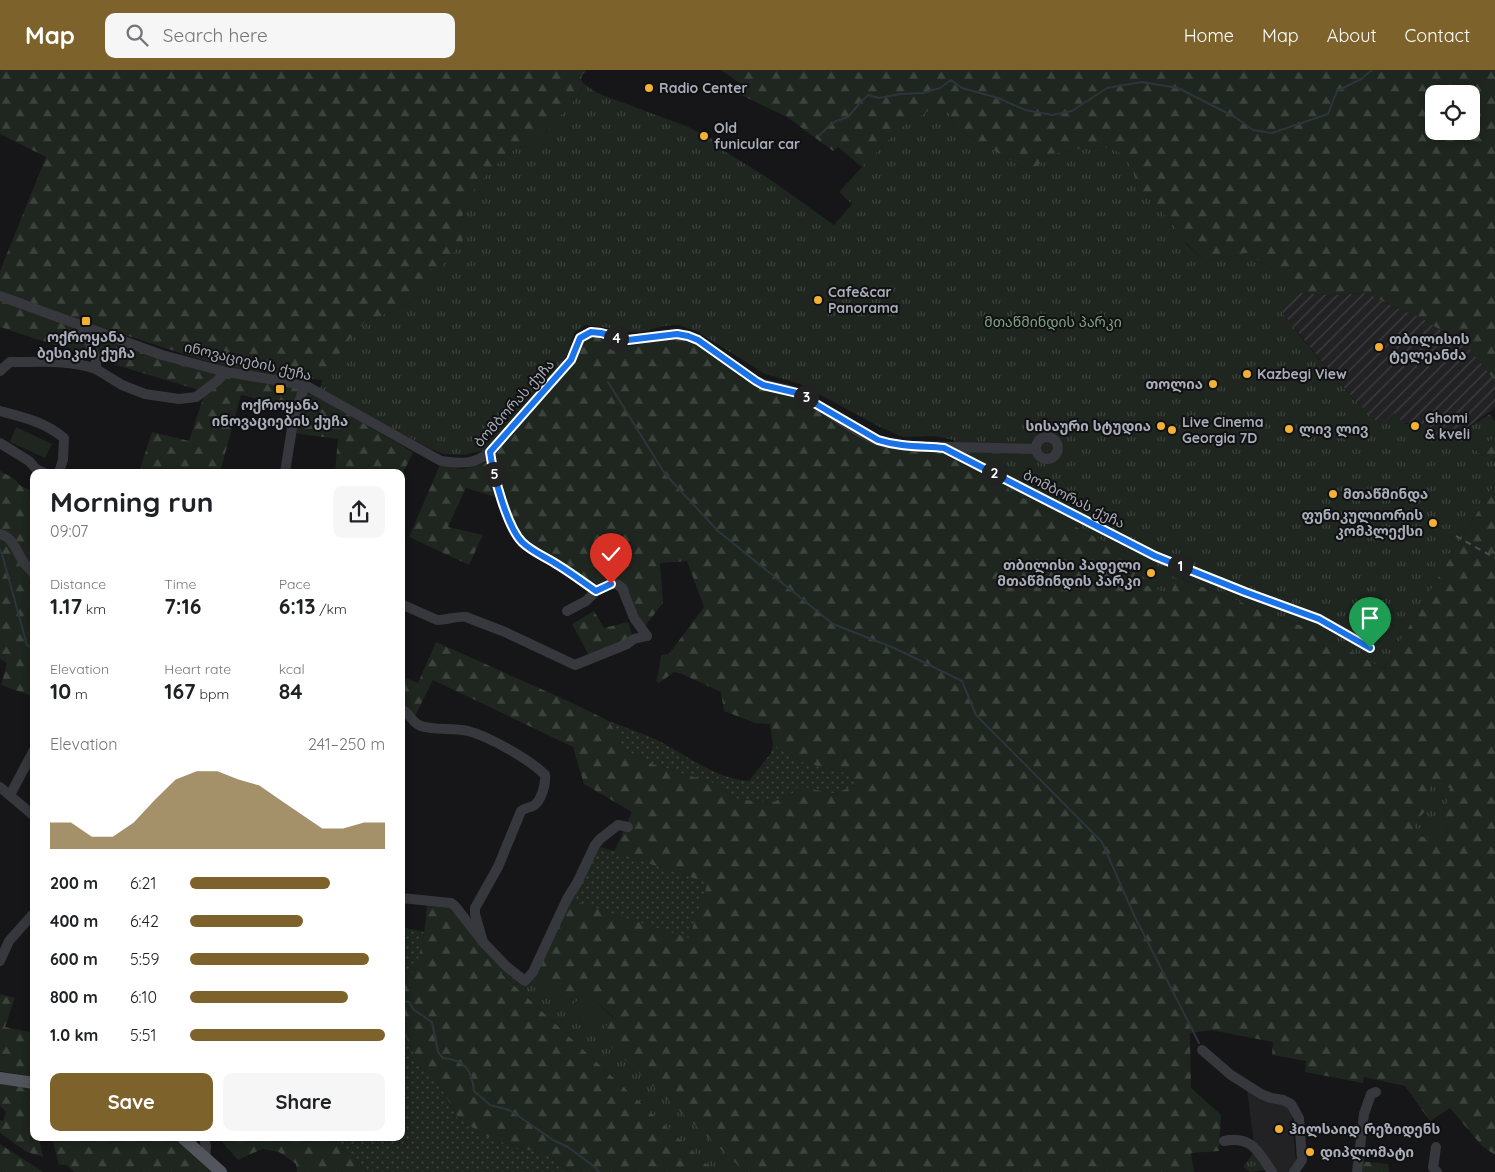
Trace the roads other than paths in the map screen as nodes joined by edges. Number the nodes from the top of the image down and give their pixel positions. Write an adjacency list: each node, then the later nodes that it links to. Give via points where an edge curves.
1 (0, 296): 2 (street, ინოვაციების ქუჩა)
2 (82, 325): 3 (street, via 96,358); 5 (street, ინოვაციების ქუჩა, via 162,355)
3 (96, 369): 4 (street, via 65,362 10,362); 5 (street, via 145,394 179,399 196,397)
4 (0, 371)
5 (226, 372): 6 (street, ინოვაციების ქუჩა)
6 (305, 385): 8 (street, ინოვაციების ქუჩა); 15 (street, via 294,416)
7 (0, 411): 14 (street, via 34,421 55,430 64,438)
8 (373, 422): 12 (street, ბომბორას ქუჩა, via 442,461 462,464 480,460)
9 (0, 443): 13 (street)
10 (944, 448): 11 (street); 12 (street, ბომბორას ქუჩა, via 906,446 878,440 797,393 763,385 688,336 668,334 628,340 591,332 580,338 571,360); 21 (street, ბომბორას ქუჩა, via 1155,556 1319,619)
11 (1036, 449)
12 (490, 452): 18 (street, via 492,470 515,534 523,543)
13 (36, 469)
14 (60, 469)
15 (285, 469)
16 (0, 534): 17 (street, via 6,535 14,544)
17 (30, 569)
18 (596, 591): 19 (street, via 611,584 620,586 647,638 634,639 575,665 466,617 437,620); 20 (street, via 586,601)
19 (405, 606)
20 (567, 611)
21 (1370, 648)
22 (405, 711): 30 (street, via 421,726 468,731 504,746 544,775 542,794 535,805 521,811 498,867 475,908)
23 (30, 758): 25 (street)
24 (0, 787): 25 (street)
25 (10, 795): 26 (street)
26 (30, 812)
27 (628, 827): 30 (street, via 618,825 595,845 533,972 524,981)
28 (405, 898): 30 (street, via 451,903)
29 (30, 918): 31 (street, via 10,941)
30 (483, 942)
31 (0, 961)
32 (1202, 1050): 43 (street, via 1261,1094 1291,1104 1299,1118 1302,1160)
33 (0, 1078): 34 (main road)
34 (30, 1082)
35 (1376, 1092): 44 (street, via 1371,1094 1364,1114)
36 (186, 1141): 40 (main road)
37 (205, 1141): 40 (street)
38 (1224, 1141): 42 (street, via 1233,1139 1253,1146)
39 (1436, 1146): 45 (street, via 1433,1168)
40 (205, 1158): 41 (main road)
41 (221, 1172)
42 (1272, 1172)
43 (1294, 1172)
44 (1357, 1172)
45 (1437, 1172)

